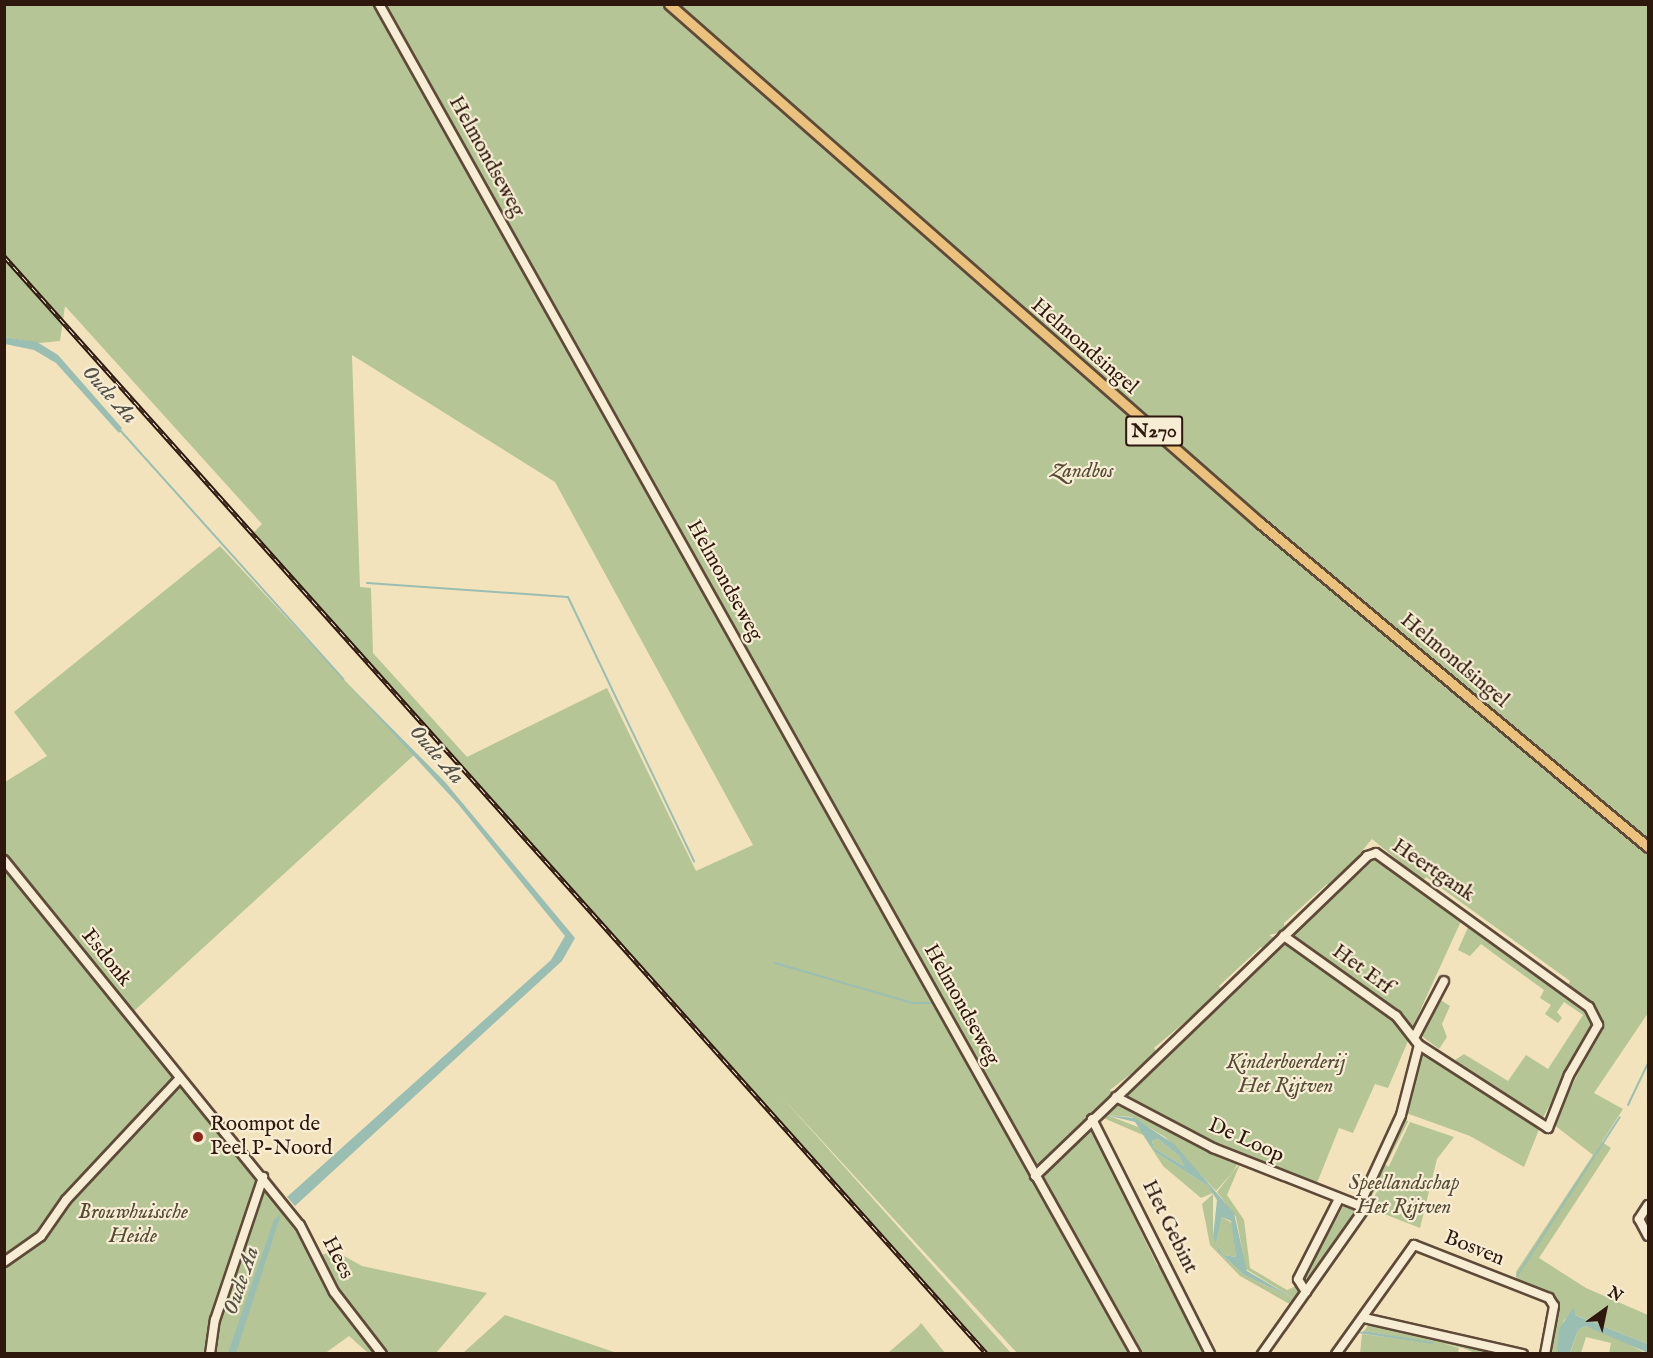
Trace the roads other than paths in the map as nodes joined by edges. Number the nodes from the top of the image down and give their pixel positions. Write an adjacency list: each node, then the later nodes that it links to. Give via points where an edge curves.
1 (379, 4): 12 (street, Helmondseweg)
2 (669, 4): 3 (main road, Helmondsingel / N270, via 1251,515)
3 (1648, 847)
4 (4, 861): 9 (street, Esdonk)
5 (1284, 936): 7 (street, Het Erf); 8 (street, Heertgank, via 1367,856 1376,853 1445,900 1596,1015 1598,1025 1569,1075 1548,1128); 10 (street, Heertgank)
6 (1444, 981): 7 (street)
7 (1415, 1036): 8 (street, Het Erf)
8 (1419, 1045): 16 (street, via 1401,1115)
9 (180, 1078): 13 (street, Hees); 18 (street, via 66,1200 41,1236)
10 (1116, 1097): 11 (street); 14 (street, De Loop, via 1213,1148)
11 (1092, 1119): 12 (street); 24 (street, Het Gebint)
12 (1035, 1176): 23 (street, Helmondseweg)
13 (263, 1177): 21 (street, via 215,1320); 22 (street, Hees, via 300,1225 334,1292)
14 (1338, 1201): 16 (street, De Loop); 19 (street, via 1298,1280)
15 (1648, 1205): 17 (street, via 1639,1219)
16 (1362, 1207): 19 (street)
17 (1648, 1236)
18 (4, 1262)
19 (1306, 1292): 25 (street)
20 (1364, 1318): 26 (street, Bosven); 27 (street); 28 (street, Bosven, via 1414,1245 1549,1298 1554,1306)
21 (210, 1353)
22 (382, 1353)
23 (1136, 1353)
24 (1210, 1353)
25 (1262, 1353)
26 (1336, 1353)
27 (1523, 1353)
28 (1545, 1353)

